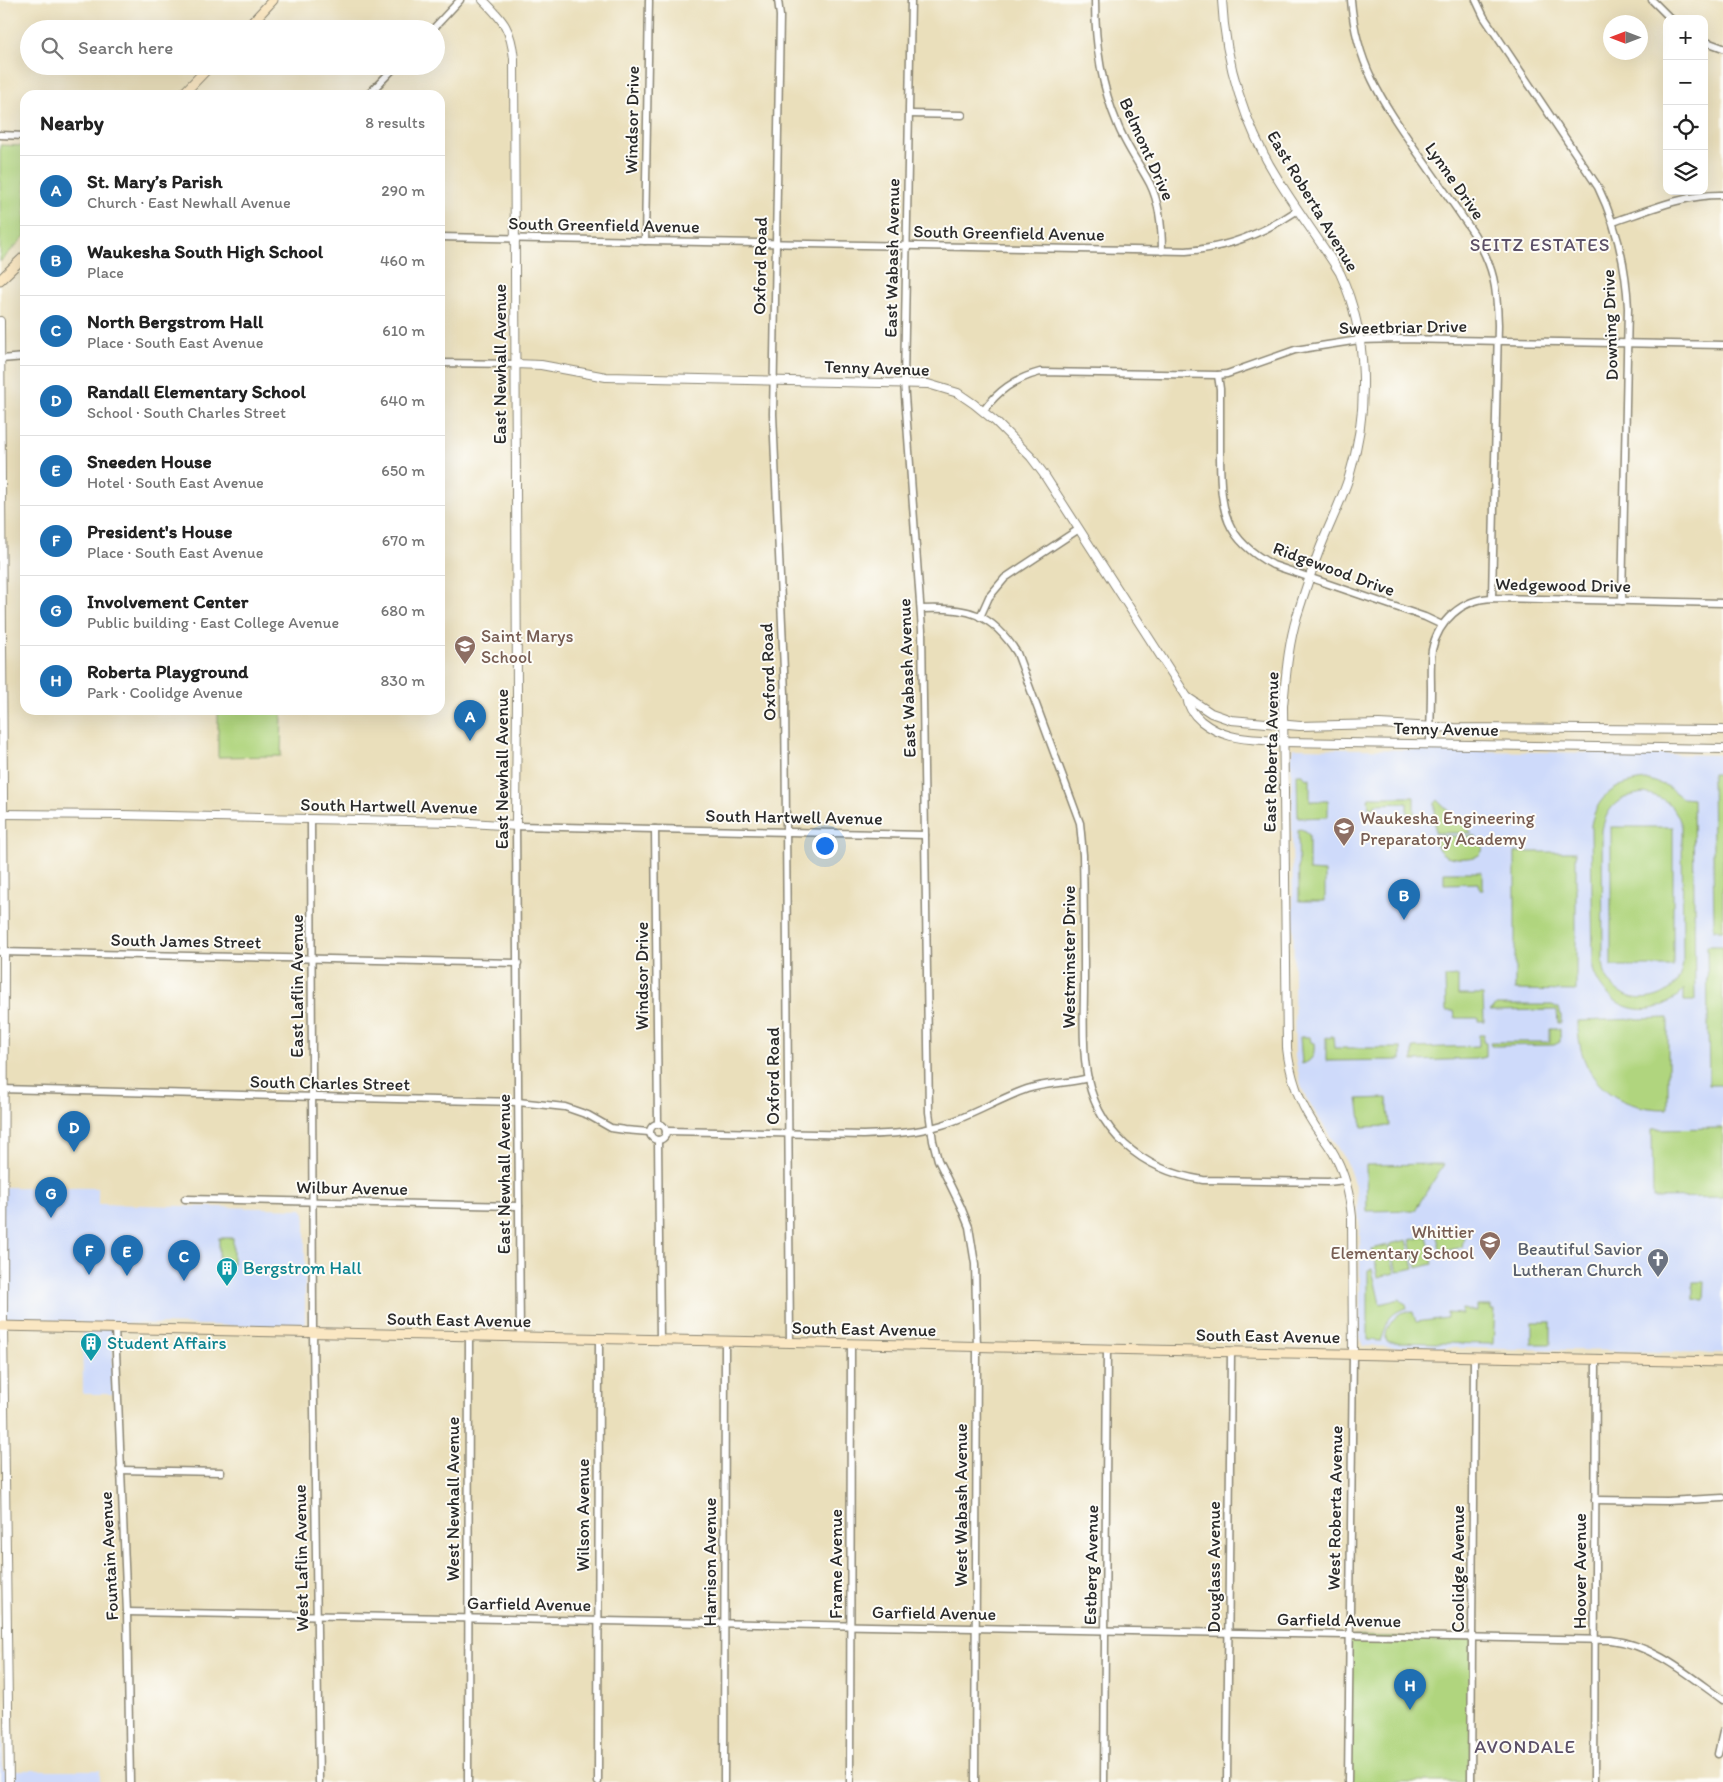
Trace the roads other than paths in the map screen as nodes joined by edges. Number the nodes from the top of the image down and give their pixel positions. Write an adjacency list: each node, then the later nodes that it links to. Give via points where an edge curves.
1 (460, 0): 14 (street)
2 (483, 0): 29 (street, East Newhall Avenue, via 507,28 512,49)
3 (649, 0): 30 (street, Windsor Drive)
4 (778, 0): 31 (street, Oxford Road)
5 (911, 0): 21 (street, East Wabash Avenue)
6 (1094, 0): 33 (street, Belmont Drive, via 1103,85 1118,126 1157,202)
7 (1222, 0): 26 (street, East Roberta Avenue, via 1230,59 1244,107 1268,160)
8 (1351, 0): 38 (street, Lynne Drive, via 1356,39 1376,90 1486,256 1497,296)
9 (1476, 0): 27 (street, Downing Drive, via 1484,17 1588,171)
10 (1652, 0): 12 (street)
11 (269, 1): 13 (main road)
12 (1667, 15)
13 (253, 20)
14 (441, 20)
15 (1708, 42): 16 (street)
16 (1723, 48)
17 (201, 75): 19 (main road)
18 (387, 75): 20 (street)
19 (187, 90)
20 (373, 90)
21 (910, 114): 22 (street); 32 (street, East Wabash Avenue)
22 (962, 115)
23 (0, 135): 24 (street)
24 (20, 136)
25 (1723, 195): 27 (street, via 1681,200)
26 (1298, 210): 33 (street, South Greenfield Avenue, via 1270,228 1230,243 1199,250); 37 (street, East Roberta Avenue, via 1340,273)
27 (1613, 222): 39 (street, Downing Drive, via 1626,276)
28 (445, 237): 29 (street, South Greenfield Avenue)
29 (514, 238): 30 (street, South Greenfield Avenue); 44 (street, East Newhall Avenue)
30 (645, 241): 31 (street, South Greenfield Avenue)
31 (775, 244): 32 (street, South Greenfield Avenue); 46 (street, Oxford Road)
32 (907, 246): 33 (street, South Greenfield Avenue); 47 (street, East Wabash Avenue)
33 (1162, 251)
34 (20, 261): 35 (main road)
35 (0, 280)
36 (0, 321): 42 (street)
37 (1359, 340): 38 (street, Sweetbriar Drive); 45 (street, Sweetbriar Drive, via 1295,350); 50 (street, East Roberta Avenue, via 1363,381 1355,455)
38 (1497, 341): 39 (street, Sweetbriar Drive); 51 (street, Lynne Drive)
39 (1628, 344): 40 (street, Sweetbriar Drive); 52 (street, Downing Drive)
40 (1723, 346)
41 (20, 357): 42 (street)
42 (1, 359): 64 (street)
43 (445, 363): 44 (street, Tenny Avenue)
44 (515, 364): 46 (street, Tenny Avenue, via 540,365 606,377); 66 (street, East Newhall Avenue)
45 (1218, 376): 48 (street, Sweetbriar Drive, via 1040,372 1007,385); 50 (street, Ridgewood Drive, via 1221,494 1228,522 1237,538 1256,556 1273,566)
46 (773, 380): 47 (street, Tenny Avenue); 68 (street, Oxford Road)
47 (904, 382): 48 (street, Tenny Avenue, via 942,387 958,393); 54 (street, East Wabash Avenue)
48 (983, 411): 49 (street, Tenny Avenue, via 1031,457)
49 (1079, 529): 55 (street, via 1005,578 989,597); 57 (street, Tenny Avenue)
50 (1309, 578): 56 (street, Ridgewood Drive); 58 (street, East Roberta Avenue, via 1296,618 1286,677)
51 (1492, 598): 52 (street, Wedgewood Drive); 56 (street, Wedgewood Drive, via 1461,606)
52 (1622, 601): 53 (street, Wedgewood Drive)
53 (1723, 603)
54 (921, 610): 55 (street, Westminster Drive, via 950,608); 69 (street, East Wabash Avenue)
55 (980, 617): 73 (street, Westminster Drive, via 1003,633 1017,653 1081,829)
56 (1442, 625): 59 (street, Wedgewood Drive, via 1432,656)
57 (1187, 697): 58 (street, Tenny Avenue, via 1211,713 1230,720); 61 (street, Tenny Avenue, via 1197,717 1211,729 1224,735)
58 (1283, 724): 59 (street, Tenny Avenue); 61 (street, East Roberta Avenue)
59 (1430, 726): 60 (street, Tenny Avenue); 62 (street, Wedgewood Drive)
60 (1723, 730)
61 (1284, 742): 62 (street, Tenny Avenue); 83 (street, East Roberta Avenue, via 1286,1037 1289,1062 1299,1098 1335,1156)
62 (1430, 744): 63 (street, Tenny Avenue)
63 (1723, 749)
64 (1, 814): 65 (street, South Hartwell Avenue); 70 (street)
65 (311, 819): 66 (street, South Hartwell Avenue); 71 (street, East Laflin Avenue)
66 (516, 826): 67 (street, South Hartwell Avenue); 72 (street, East Newhall Avenue)
67 (656, 829): 68 (street, South Hartwell Avenue); 77 (street, Windsor Drive)
68 (787, 832): 69 (street, South Hartwell Avenue); 81 (street, Oxford Road)
69 (925, 835): 78 (street, East Wabash Avenue)
70 (2, 952): 71 (street, South James Street); 74 (street)
71 (312, 959): 72 (street, South James Street); 75 (street, East Laflin Avenue)
72 (518, 963): 76 (street, East Newhall Avenue)
73 (1088, 1078): 78 (street, via 1030,1088); 83 (street, Westminster Drive, via 1098,1108 1126,1147 1166,1171 1203,1180)
74 (2, 1089): 75 (street, South Charles Street); 87 (street)
75 (312, 1097): 76 (street, South Charles Street); 85 (street, East Laflin Avenue)
76 (518, 1102): 80 (street, South Charles Street, via 565,1107 611,1128); 86 (street, East Newhall Avenue)
77 (658, 1123): 79 (street, via 665,1126); 80 (street, via 651,1126)
78 (930, 1128): 81 (street, via 890,1134); 97 (street, East Wabash Avenue, via 938,1160 961,1207 971,1237 975,1264)
79 (666, 1131): 81 (street); 82 (street)
80 (649, 1132): 82 (street)
81 (788, 1133): 95 (street, Oxford Road)
82 (658, 1140): 93 (street)
83 (1345, 1180): 100 (street, East Roberta Avenue, via 1352,1217)
84 (185, 1200): 85 (street, Wilbur Avenue)
85 (312, 1202): 86 (street, Wilbur Avenue); 89 (street, East Laflin Avenue)
86 (519, 1206): 91 (street, East Newhall Avenue)
87 (2, 1326): 88 (main road, South East Avenue); 108 (street)
88 (115, 1328): 89 (main road, South East Avenue); 104 (street, Fountain Avenue)
89 (313, 1333): 90 (main road, South East Avenue); 110 (street, West Laflin Avenue)
90 (468, 1336): 91 (main road, South East Avenue); 111 (street, West Newhall Avenue)
91 (520, 1338): 92 (main road, South East Avenue)
92 (599, 1339): 93 (main road, South East Avenue); 112 (street, Wilson Avenue)
93 (660, 1341): 94 (main road, South East Avenue)
94 (725, 1342): 95 (main road, South East Avenue); 113 (street, Harrison Avenue)
95 (790, 1343): 96 (main road, South East Avenue)
96 (851, 1345): 97 (main road, South East Avenue); 114 (street, Frame Avenue)
97 (977, 1348): 98 (main road, South East Avenue); 115 (street, West Wabash Avenue)
98 (1107, 1349): 99 (main road, South East Avenue); 116 (street, Estberg Avenue)
99 (1230, 1352): 100 (main road, South East Avenue); 117 (street, Douglass Avenue)
100 (1353, 1354): 101 (main road, South East Avenue); 118 (street, West Roberta Avenue)
101 (1474, 1357): 102 (main road, South East Avenue); 119 (street, Coolidge Avenue)
102 (1596, 1360): 103 (main road, South East Avenue); 107 (street, Hoover Avenue)
103 (1723, 1362)
104 (120, 1470): 105 (street); 109 (street, Fountain Avenue)
105 (220, 1472)
106 (1723, 1498): 107 (street)
107 (1595, 1500): 120 (street, Hoover Avenue)
108 (3, 1585): 124 (street)
109 (127, 1612): 110 (street, Garfield Avenue); 125 (street, Fountain Avenue)
110 (316, 1615): 111 (street, Garfield Avenue); 126 (street, West Laflin Avenue)
111 (468, 1618): 112 (street, Garfield Avenue); 127 (street, West Newhall Avenue)
112 (598, 1620): 113 (street, Garfield Avenue); 128 (street, Wilson Avenue)
113 (724, 1623): 114 (street, Garfield Avenue); 129 (street, Harrison Avenue)
114 (851, 1626): 115 (street, Garfield Avenue); 130 (street, Frame Avenue)
115 (976, 1628): 116 (street, Garfield Avenue); 131 (street, West Wabash Avenue)
116 (1105, 1632): 117 (street, Garfield Avenue); 132 (street, Estberg Avenue)
117 (1228, 1633): 118 (street, Garfield Avenue); 133 (street, Douglass Avenue)
118 (1349, 1636): 119 (street, Garfield Avenue); 134 (street, West Roberta Avenue)
119 (1472, 1637): 120 (street, Garfield Avenue); 135 (street, Coolidge Avenue)
120 (1595, 1640): 121 (street, Garfield Avenue, via 1621,1641 1643,1647); 136 (street, Hoover Avenue)
121 (1723, 1700)
122 (1723, 1732): 123 (street)
123 (1718, 1754)
124 (9, 1782)
125 (130, 1782)
126 (319, 1782)
127 (468, 1782)
128 (598, 1782)
129 (724, 1782)
130 (850, 1782)
131 (975, 1782)
132 (1104, 1782)
133 (1227, 1782)
134 (1348, 1782)
135 (1471, 1782)
136 (1594, 1782)

